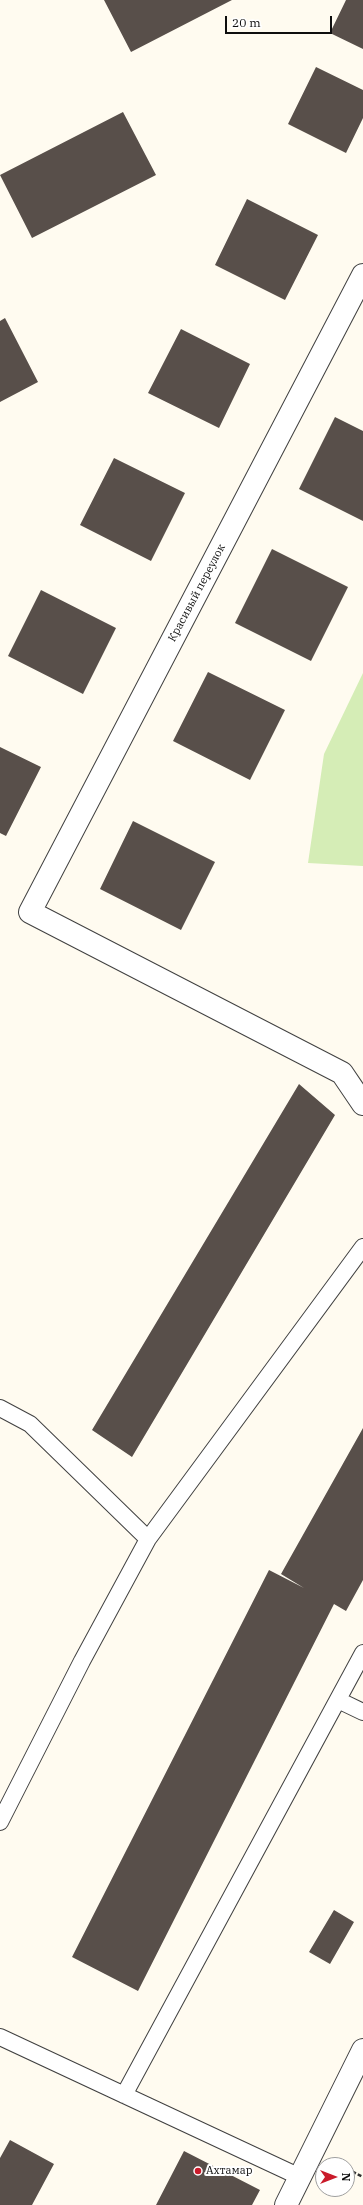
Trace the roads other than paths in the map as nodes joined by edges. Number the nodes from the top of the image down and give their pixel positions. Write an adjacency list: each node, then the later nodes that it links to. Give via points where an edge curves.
1 (363, 275): 2 (street, Красивый переулок, via 30,912 342,1073)
2 (363, 1104)
3 (363, 1246): 5 (lane)
4 (0, 1408): 5 (lane, via 30,1424)
5 (148, 1539): 9 (lane)
6 (363, 1653): 7 (lane)
7 (338, 1700): 8 (lane); 12 (lane)
8 (363, 1712)
9 (0, 1822)
10 (0, 2037): 12 (lane)
11 (363, 2050): 13 (street)
12 (124, 2095): 13 (lane)
13 (300, 2177): 14 (street)
14 (286, 2205)

